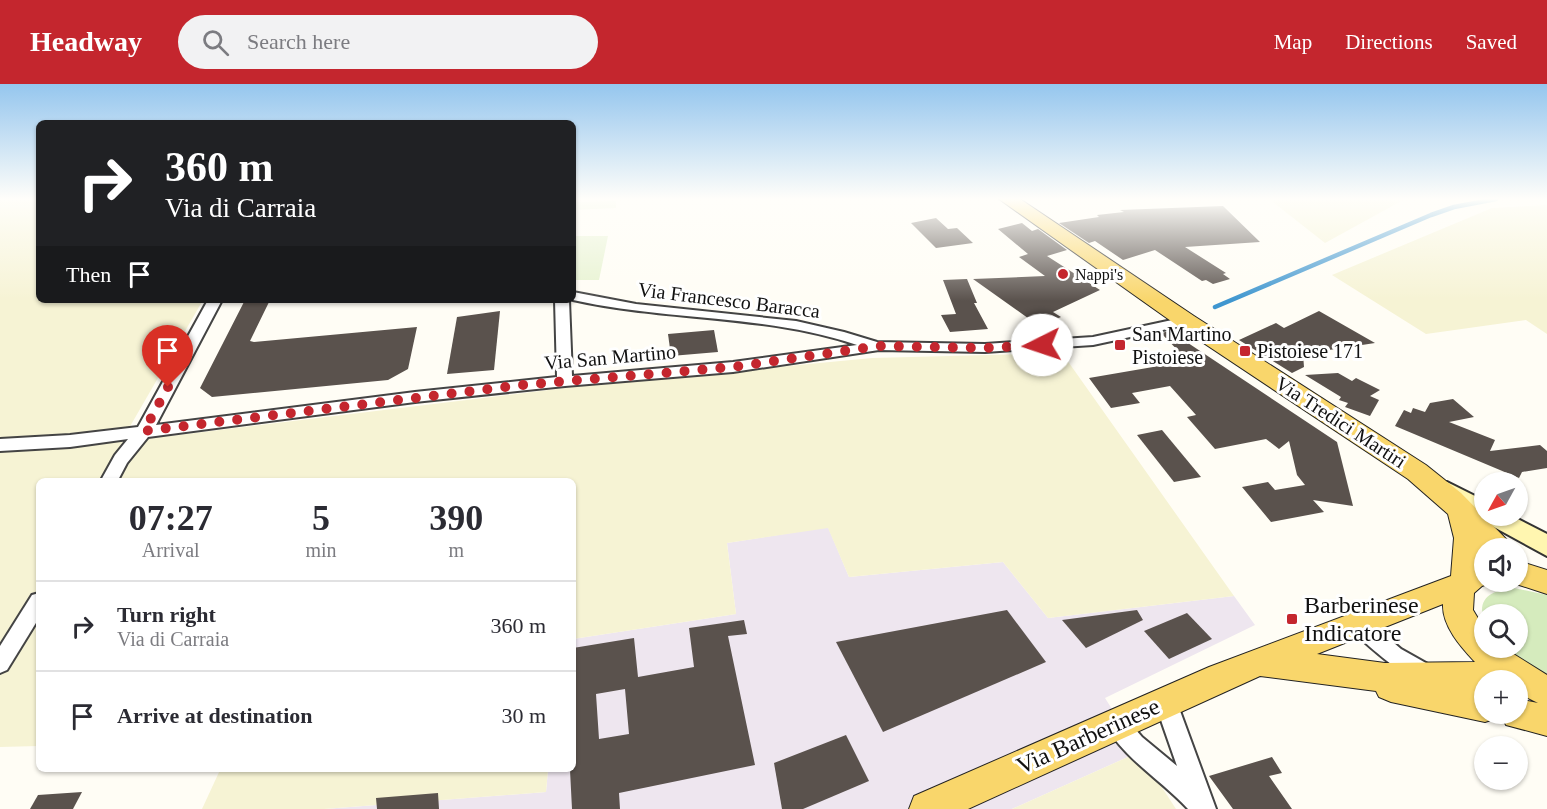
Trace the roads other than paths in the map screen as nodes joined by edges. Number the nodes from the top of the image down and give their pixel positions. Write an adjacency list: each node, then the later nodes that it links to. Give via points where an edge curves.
1 (1057, 233): 5 (main road, Via Tredici Martiri)
2 (576, 297): 6 (street, Via Francesco Baracca, via 640,309 767,322)
3 (213, 303): 8 (street)
4 (562, 303): 7 (street)
5 (1186, 321): 6 (street, Via San Martino, via 1093,341 1058,344 985,348); 11 (main road, Via Tredici Martiri)
6 (879, 346): 7 (street, Via San Martino, via 723,368)
7 (565, 381): 8 (street, Via San Martino)
8 (144, 431): 9 (street, Via San Martino); 10 (street)
9 (0, 445)
10 (110, 478)
11 (1472, 511): 13 (main road, Via Tredici Martiri); 15 (main road, via 1467,529)
12 (1510, 526): 14 (main road)
13 (1490, 538)
14 (1547, 546)
15 (1474, 578): 17 (main road, Via Barberinese); 22 (main road, via 1458,593 1457,605 1465,626 1483,649)
16 (36, 606): 18 (street)
17 (1359, 625): 19 (main road, Via Barberinese); 21 (street, via 1394,655)
18 (0, 664)
19 (1250, 665): 20 (main road, Via Barberinese); 23 (main road, Via Barberinese)
20 (1324, 670): 21 (main road, Via Barberinese, via 1385,677); 24 (main road, Via Barberinese)
21 (1431, 676): 22 (main road, Via Barberinese, via 1475,675)
22 (1534, 684)
23 (1165, 700): 27 (main road, Via Barberinese); 29 (street)
24 (1474, 704)
25 (1528, 716): 26 (main road)
26 (1547, 720)
27 (1116, 723): 28 (main road, Via Barberinese); 29 (street)
28 (927, 809)
29 (1205, 809)

